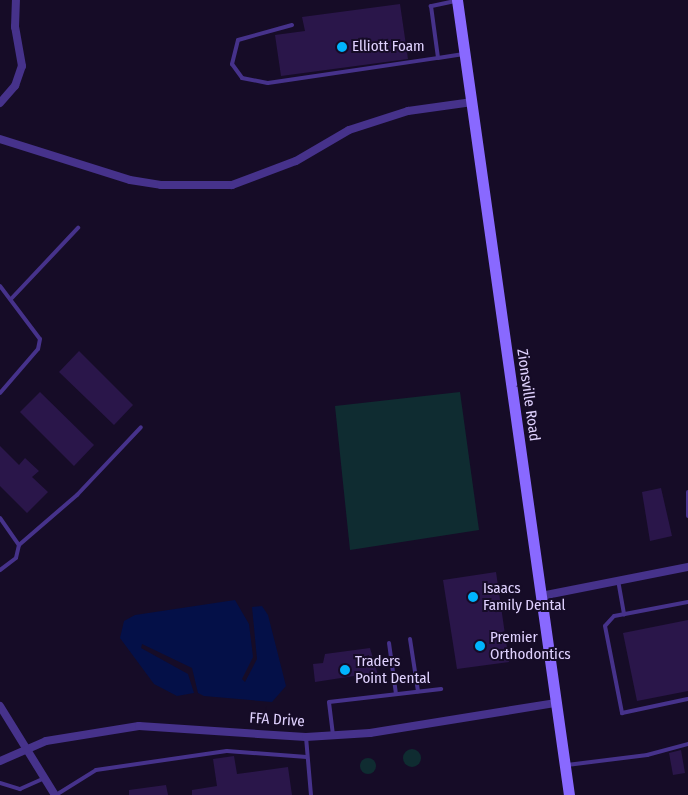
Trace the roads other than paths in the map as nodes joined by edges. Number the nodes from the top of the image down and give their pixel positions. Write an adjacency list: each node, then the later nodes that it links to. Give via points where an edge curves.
1 (16, 0): 7 (street, via 22,66 15,86)
2 (457, 0): 4 (main road, Zionsville Road); 5 (lane, via 431,6)
3 (292, 24): 5 (lane, via 238,40 232,64 242,78 268,83)
4 (465, 54): 5 (lane); 6 (main road, Zionsville Road)
5 (438, 58)
6 (472, 102): 8 (street, via 408,111 349,130 296,162 232,185 161,185 130,180); 21 (main road, Zionsville Road)
7 (0, 103)
8 (0, 138)
9 (78, 228): 11 (lane)
10 (0, 286): 11 (lane)
11 (11, 300): 12 (lane, via 40,339 38,349)
12 (0, 393)
13 (141, 427): 17 (lane, via 76,495)
14 (688, 492): 15 (lane)
15 (688, 516)
16 (0, 518): 17 (lane)
17 (19, 545): 19 (lane, via 16,558)
18 (688, 567): 20 (street)
19 (0, 570)
20 (618, 580): 21 (street); 23 (lane)
21 (541, 596): 30 (main road, Zionsville Road)
22 (688, 602): 23 (lane)
23 (624, 614): 29 (lane, via 614,616 605,626 622,713)
24 (410, 639): 27 (lane)
25 (389, 643): 28 (lane)
26 (440, 688): 27 (lane)
27 (418, 691): 28 (lane)
28 (396, 694): 32 (lane, via 329,702)
29 (688, 699)
30 (555, 703): 32 (street, FFA Drive); 38 (main road, Zionsville Road)
31 (0, 706): 35 (street)
32 (333, 735): 33 (street, FFA Drive)
33 (306, 737): 35 (street, FFA Drive, via 138,726); 36 (lane)
34 (688, 744): 38 (lane, via 647,755)
35 (27, 747): 37 (street, FFA Drive); 39 (street)
36 (307, 757): 41 (lane, via 227,751 96,770); 42 (lane)
37 (0, 761)
38 (564, 766): 43 (main road, Zionsville Road)
39 (45, 778): 40 (lane, via 20,789); 41 (street)
40 (0, 783)
41 (56, 795)
42 (311, 795)
43 (569, 795)

